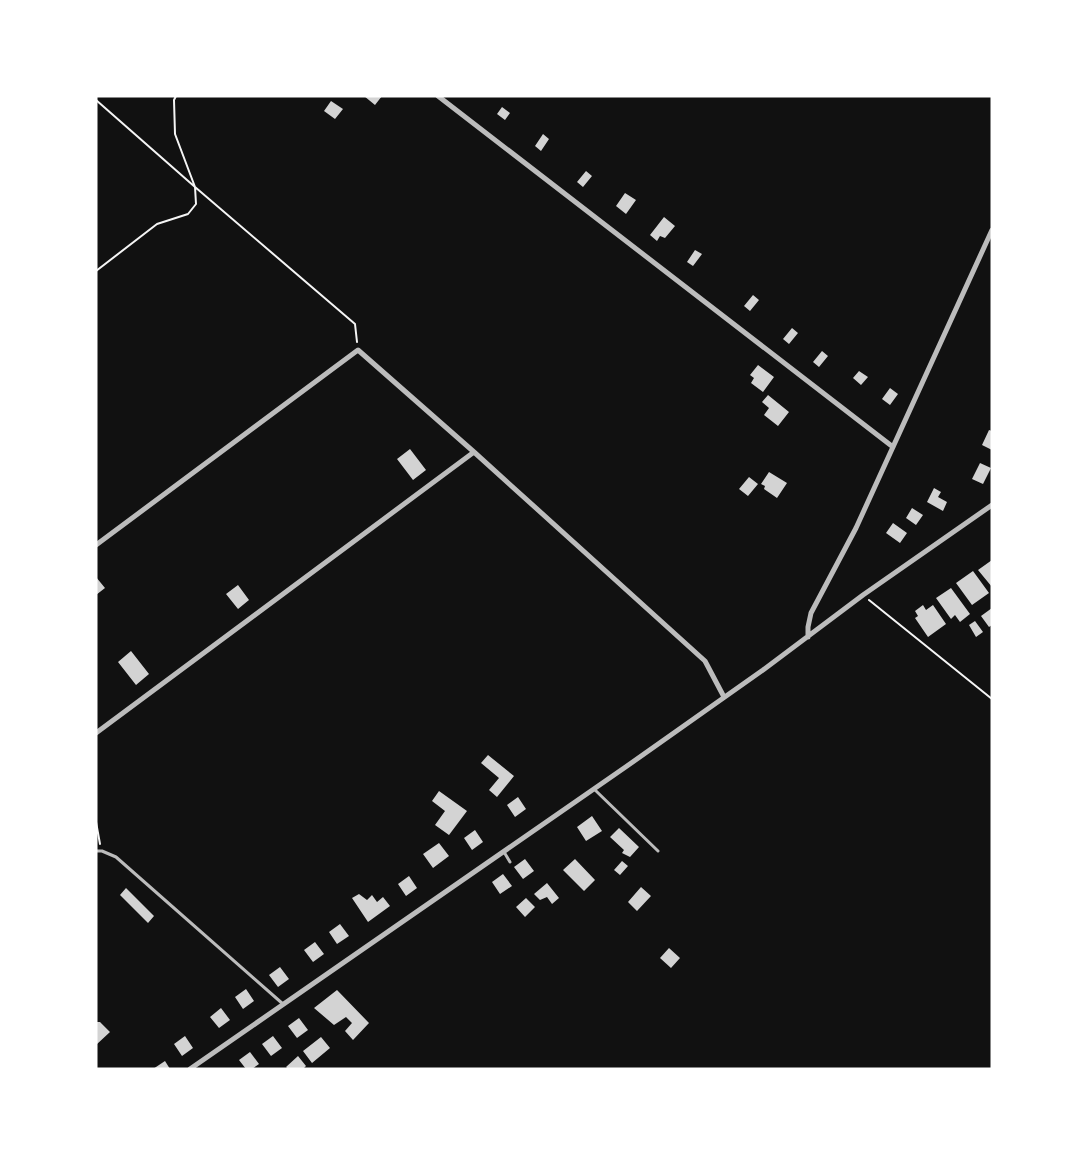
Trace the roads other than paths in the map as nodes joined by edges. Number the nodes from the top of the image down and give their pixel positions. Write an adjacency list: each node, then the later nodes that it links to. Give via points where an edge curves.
1 (438, 96): 3 (street)
2 (992, 230): 3 (street)
3 (893, 447): 7 (street, via 856,528 811,613)
4 (474, 452): 6 (street, via 358,350); 8 (street, via 705,661); 9 (street)
5 (992, 505): 7 (street)
6 (96, 545)
7 (808, 637): 8 (street)
8 (724, 697): 10 (street)
9 (96, 733)
10 (594, 789): 12 (street); 13 (lane)
11 (96, 851): 15 (lane, via 116,857)
12 (504, 851): 14 (lane); 15 (street)
13 (658, 851)
14 (510, 862)
15 (283, 1004): 16 (street)
16 (190, 1069)

